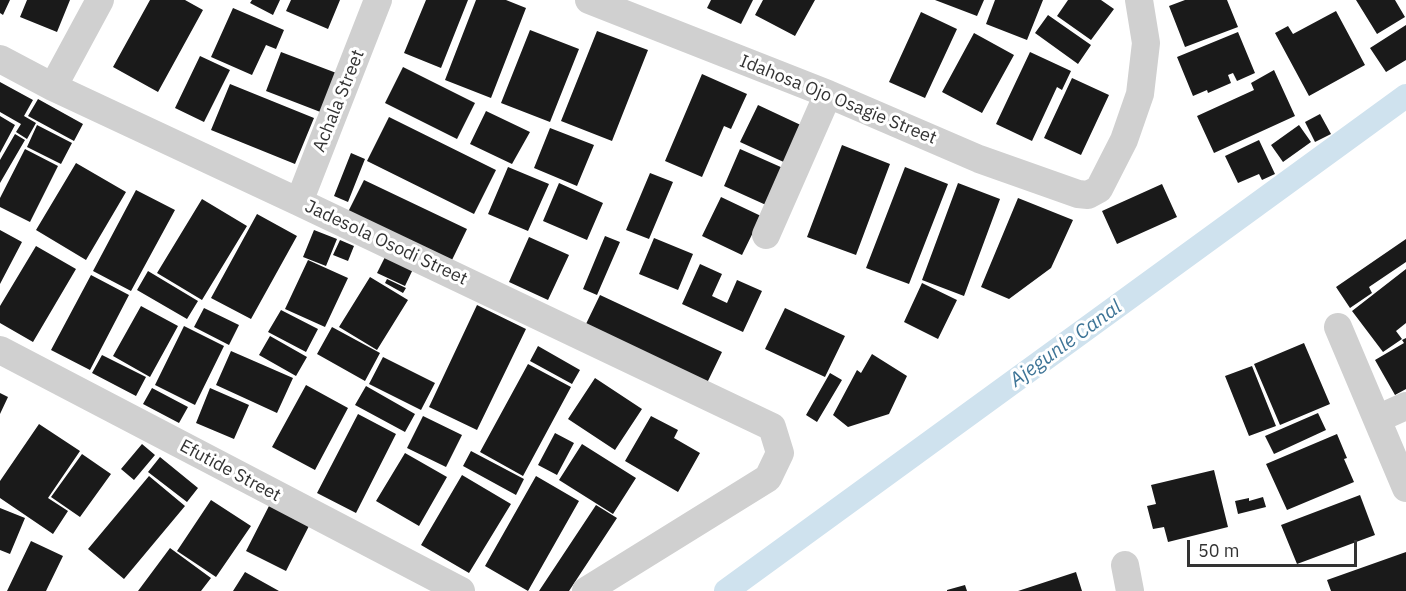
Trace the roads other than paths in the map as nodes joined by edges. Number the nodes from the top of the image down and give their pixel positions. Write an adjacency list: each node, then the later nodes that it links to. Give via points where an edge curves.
1 (100, 0): 6 (street)
2 (378, 0): 8 (street, Achala Street)
3 (589, 0): 7 (street, Idahosa Ojo Osagie Street)
4 (1139, 0): 7 (street, Idahosa Ojo Osagie Street, via 1146,43 1140,94 1114,160 1099,189 1088,195 979,159)
5 (0, 59): 6 (street, Jadesola Osodi Street)
6 (53, 87): 8 (street, Jadesola Osodi Street)
7 (828, 94): 9 (street)
8 (299, 202): 16 (street, Jadesola Osodi Street, via 772,428 780,453 768,477)
9 (766, 235)
10 (1338, 327): 13 (street)
11 (0, 350): 15 (street, Efutide Street)
12 (1406, 406): 13 (street)
13 (1377, 419): 14 (street)
14 (1406, 488)
15 (461, 591)
16 (586, 591)

